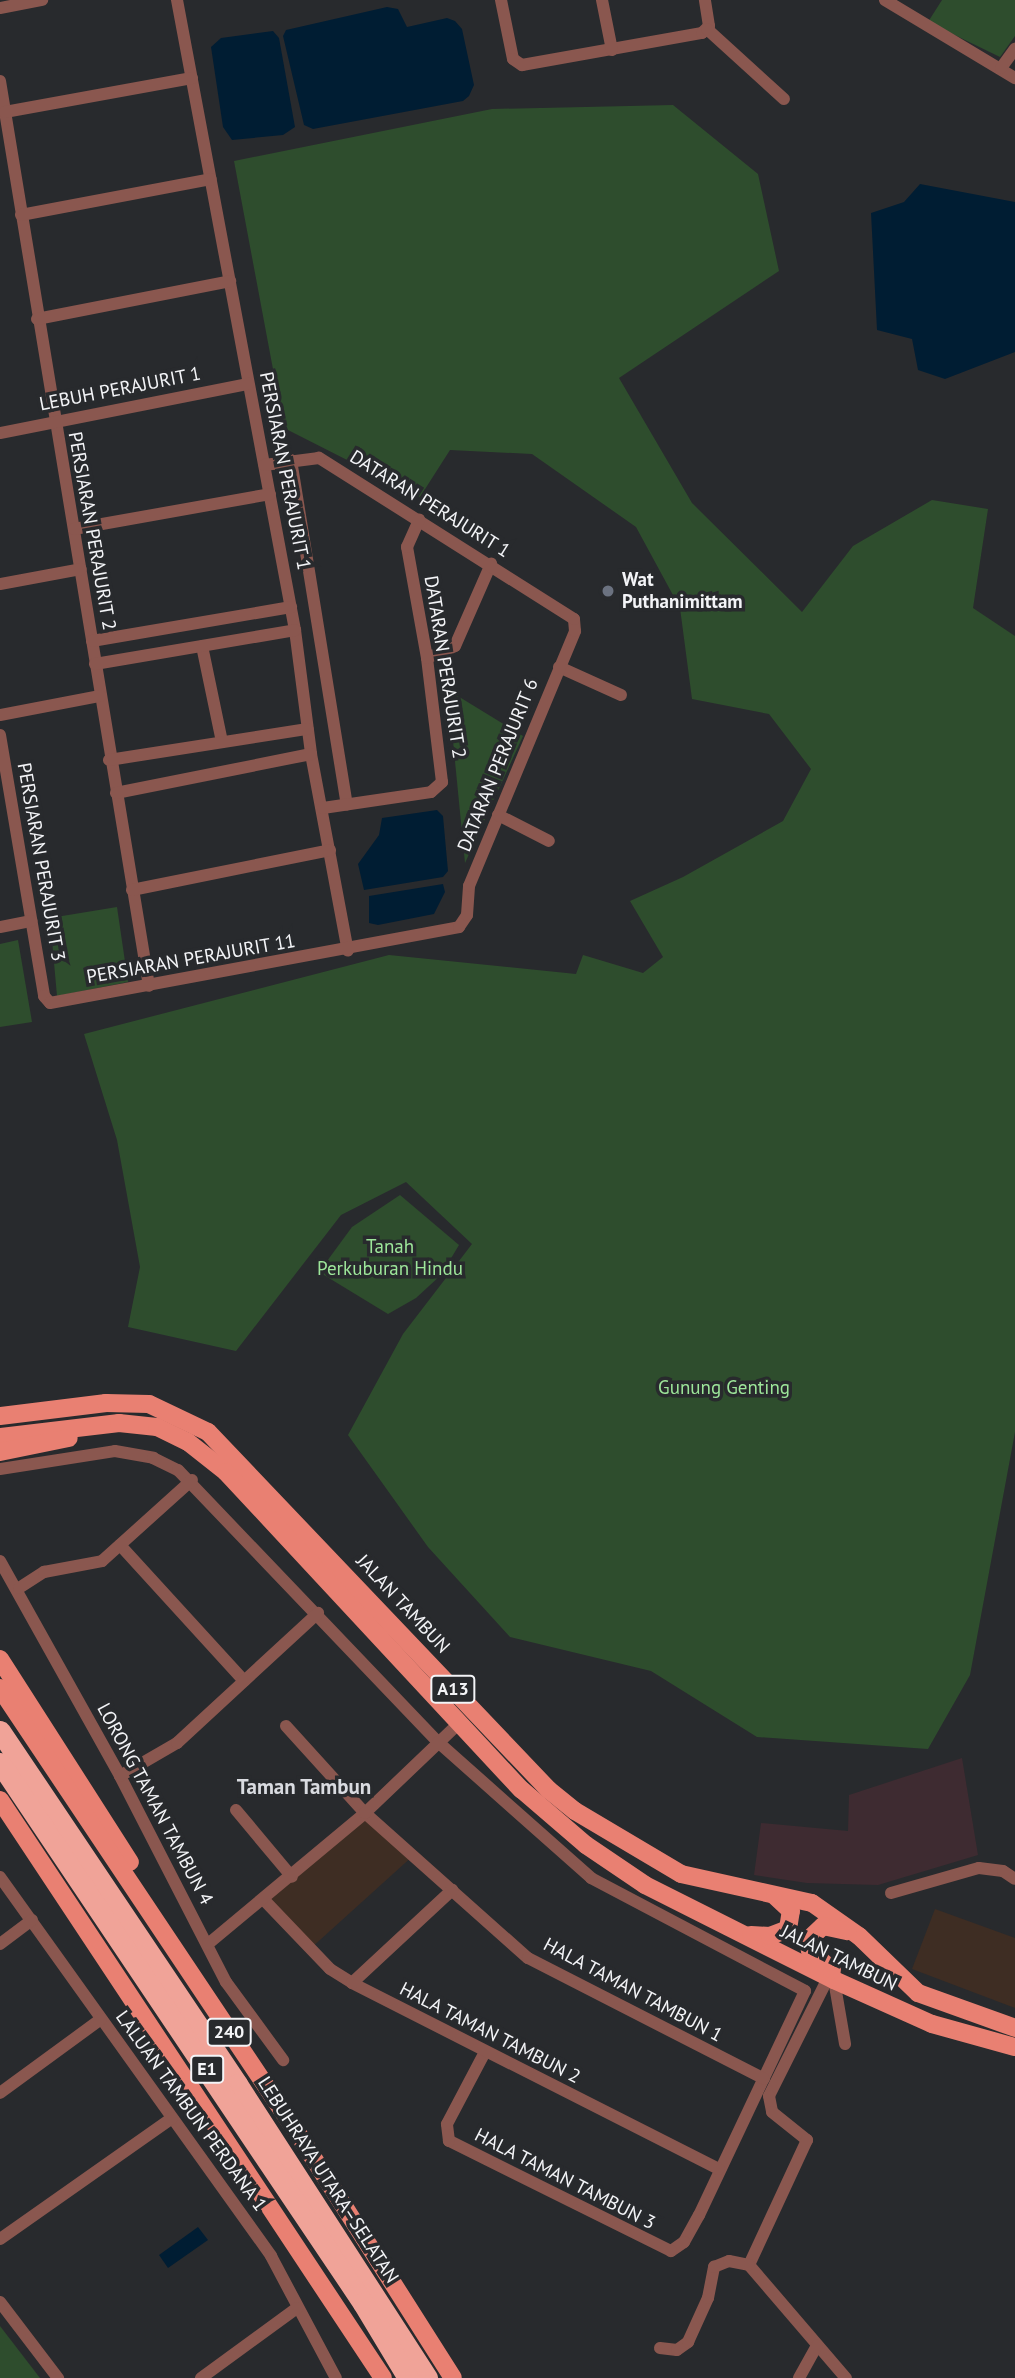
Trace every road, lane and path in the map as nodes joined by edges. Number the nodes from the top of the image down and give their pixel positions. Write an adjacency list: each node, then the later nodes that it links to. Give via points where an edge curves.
1 (42, 0): 8 (street)
2 (177, 0): 14 (street, PERSIARAN PERAJURIT 1)
3 (500, 0): 12 (street, via 513,59 522,65)
4 (602, 0): 12 (street)
5 (705, 0): 10 (street)
6 (885, 0): 9 (street)
7 (915, 0): 9 (street)
8 (0, 8)
9 (906, 12): 13 (street)
10 (707, 29): 12 (street); 17 (street)
11 (1015, 49): 13 (street)
12 (612, 50)
13 (1001, 68): 15 (street)
14 (192, 78): 18 (street); 19 (street, PERSIARAN PERAJURIT 1)
15 (1015, 78)
16 (0, 81): 18 (street, PERSIARAN PERAJURIT 2)
17 (784, 99)
18 (5, 112): 20 (street, PERSIARAN PERAJURIT 2)
19 (211, 179): 20 (street); 21 (street, PERSIARAN PERAJURIT 1)
20 (21, 215): 22 (street, PERSIARAN PERAJURIT 2)
21 (230, 281): 22 (street); 23 (street, PERSIARAN PERAJURIT 1)
22 (37, 319): 24 (street, PERSIARAN PERAJURIT 2)
23 (248, 384): 24 (street, LEBUH PERAJURIT 1); 27 (street, PERSIARAN PERAJURIT 1)
24 (54, 421): 25 (street, LEBUH PERAJURIT 1); 30 (street, PERSIARAN PERAJURIT 2)
25 (0, 433)
26 (291, 460): 27 (street, DATARAN PERAJURIT 1); 29 (street, DATARAN PERAJURIT 1, via 316,457); 51 (street, PERSIARAN PERAJURIT 1)
27 (264, 465): 28 (street, PERSIARAN PERAJURIT 1)
28 (270, 494): 30 (street); 34 (street, PERSIARAN PERAJURIT 1)
29 (419, 520): 31 (street, DATARAN PERAJURIT 1); 39 (street, DATARAN PERAJURIT 2, via 407,547)
30 (74, 529): 32 (street, PERSIARAN PERAJURIT 2)
31 (491, 564): 35 (street, DATARAN PERAJURIT 1); 39 (street, via 455,646)
32 (80, 569): 33 (street); 37 (street, PERSIARAN PERAJURIT 2)
33 (0, 584)
34 (291, 607): 36 (street, PERSIARAN PERAJURIT 1); 37 (street)
35 (569, 612): 41 (street, DATARAN PERAJURIT 6, via 576,627)
36 (295, 630): 38 (street); 45 (street, PERSIARAN PERAJURIT 1)
37 (92, 641): 40 (street, PERSIARAN PERAJURIT 2)
38 (202, 646): 40 (street); 47 (street)
39 (427, 658): 51 (street, DATARAN PERAJURIT 2, via 440,787)
40 (95, 664): 43 (street, PERSIARAN PERAJURIT 2)
41 (559, 667): 42 (street); 53 (street, DATARAN PERAJURIT 6)
42 (621, 695)
43 (100, 696): 44 (street); 49 (street, PERSIARAN PERAJURIT 2)
44 (0, 715)
45 (307, 729): 47 (street); 48 (street, PERSIARAN PERAJURIT 1)
46 (0, 735): 54 (street, PERSIARAN PERAJURIT 3)
47 (222, 742): 49 (street)
48 (311, 754): 50 (street); 52 (street, PERSIARAN PERAJURIT 1)
49 (109, 760): 50 (street, PERSIARAN PERAJURIT 2)
50 (116, 793): 58 (street, PERSIARAN PERAJURIT 2)
51 (347, 804): 52 (street, DATARAN PERAJURIT 2)
52 (323, 808): 57 (street, PERSIARAN PERAJURIT 1)
53 (498, 816): 56 (street); 61 (street, DATARAN PERAJURIT 6, via 469,886 467,915)
54 (15, 823): 55 (street); 59 (street, PERSIARAN PERAJURIT 3)
55 (0, 825)
56 (549, 841)
57 (330, 850): 58 (street); 62 (street, PERSIARAN PERAJURIT 1)
58 (132, 890): 63 (street, PERSIARAN PERAJURIT 2)
59 (31, 921): 60 (street); 64 (street, PERSIARAN PERAJURIT 3)
60 (0, 927)
61 (453, 930): 62 (street, PERSIARAN PERAJURIT 11)
62 (348, 951): 63 (street, PERSIARAN PERAJURIT 11)
63 (149, 986): 64 (street, PERSIARAN PERAJURIT 11, via 54,1003)
64 (44, 996)
65 (0, 1416): 90 (main road, JALAN TAMBUN / A13, via 106,1402 149,1404 208,1432 549,1790 575,1811 681,1874)
66 (118, 1423): 67 (main road, JALAN TAMBUN / A13); 68 (main road, via 95,1434); 78 (main road, JALAN TAMBUN / A13, via 174,1433 226,1472)
67 (0, 1437)
68 (0, 1452)
69 (0, 1469): 70 (street, via 116,1451 153,1458)
70 (192, 1480): 71 (street); 74 (street)
71 (120, 1545): 73 (street, via 102,1561 44,1572); 76 (street)
72 (0, 1561): 73 (street, LORONG TAMAN TAMBUN 4)
73 (19, 1588): 83 (street, LORONG TAMAN TAMBUN 4)
74 (318, 1613): 76 (street); 81 (street)
75 (0, 1659): 104 (main road, via 222,2006)
76 (244, 1681): 83 (street, via 166,1752)
77 (0, 1688): 104 (main road, 240)
78 (458, 1724): 81 (street); 95 (main road, JALAN TAMBUN / A13, via 522,1790 586,1845 645,1885)
79 (286, 1726): 86 (street, HALA TAMAN TAMBUN 1)
80 (0, 1731): 124 (highway, LEBUHRAYA UTARA–SELATAN / E1, via 260,2118)
81 (438, 1742): 86 (street); 109 (street, HALA TAMAN TAMBUN 3, via 591,1878 801,1986 804,1997)
82 (0, 1763): 123 (highway, LEBUHRAYA UTARA–SELATAN / E1)
83 (120, 1776): 98 (street, LORONG TAMAN TAMBUN 4)
84 (0, 1800): 122 (main road)
85 (236, 1810): 88 (street)
86 (365, 1812): 88 (street); 91 (street, HALA TAMAN TAMBUN 1)
87 (0, 1877): 94 (street, LALUAN TAMBUN PERDANA 1)
88 (292, 1877): 93 (street)
89 (1015, 1879): 92 (street, via 1003,1871 979,1868)
90 (759, 1889): 95 (main road, via 783,1900 792,1920 781,1934); 96 (main road, JALAN TAMBUN / A13, via 812,1903)
91 (452, 1890): 100 (street); 109 (street, HALA TAMAN TAMBUN 1, via 547,1970)
92 (891, 1893)
93 (265, 1901): 98 (street); 100 (street, HALA TAMAN TAMBUN 2, via 330,1969)
94 (32, 1920): 97 (street); 102 (street, LALUAN TAMBUN PERDANA 1)
95 (740, 1934): 99 (main road, JALAN TAMBUN / A13)
96 (859, 1936): 101 (main road, via 823,1926 808,1940 818,1959); 103 (main road, JALAN TAMBUN / A13, via 918,1993)
97 (0, 1944)
98 (208, 1944): 108 (street, LORONG TAMAN TAMBUN 4, via 226,1982)
99 (831, 1978): 101 (main road, JALAN TAMBUN / A13); 105 (street); 114 (street, via 769,2096 772,2112 807,2140)
100 (352, 1983): 107 (street, HALA TAMAN TAMBUN 2)
101 (861, 1991): 106 (main road, JALAN TAMBUN / A13, via 932,2024)
102 (101, 2019): 110 (street); 111 (street, LALUAN TAMBUN PERDANA 1)
103 (1015, 2028)
104 (234, 2039): 125 (main road, 240)
105 (845, 2044)
106 (1015, 2048)
107 (485, 2052): 112 (street, HALA TAMAN TAMBUN 2); 112 (street, HALA TAMAN TAMBUN 3, via 447,2124 449,2141 648,2243 665,2251 681,2246)
108 (284, 2060)
109 (764, 2080): 112 (street, HALA TAMAN TAMBUN 3)
110 (0, 2093)
111 (172, 2118): 113 (street); 116 (street, LALUAN TAMBUN PERDANA 1, via 271,2256)
112 (719, 2169)
113 (0, 2239)
114 (749, 2266): 117 (street); 118 (street, via 729,2261 714,2267 708,2298 688,2342 677,2350)
115 (0, 2302): 119 (street)
116 (297, 2308): 120 (street); 121 (street, LALUAN TAMBUN PERDANA 1)
117 (817, 2346): 126 (street); 127 (street)
118 (660, 2348)
119 (58, 2378)
120 (201, 2378)
121 (336, 2378)
122 (383, 2378)
123 (408, 2378)
124 (427, 2378)
125 (453, 2378)
126 (799, 2378)
127 (846, 2378)

